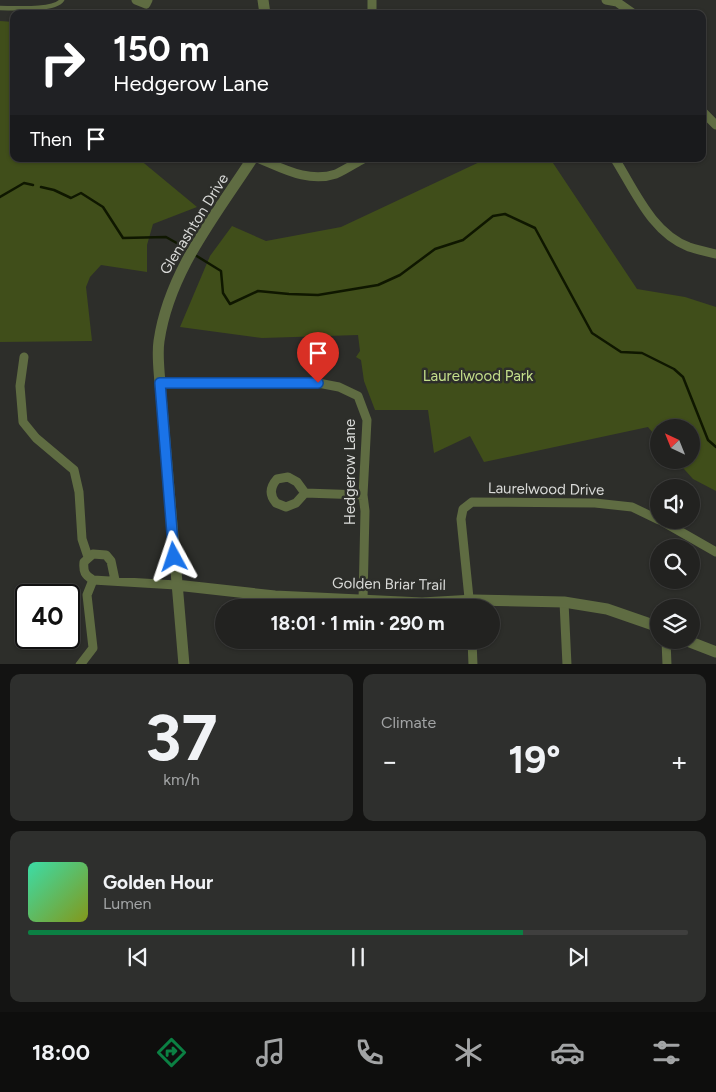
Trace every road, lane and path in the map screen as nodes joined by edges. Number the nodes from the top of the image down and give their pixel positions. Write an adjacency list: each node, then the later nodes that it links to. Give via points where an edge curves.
1 (62, 0): 5 (lane, via 50,7)
2 (136, 0): 4 (street)
3 (606, 0): 6 (street, via 617,2)
4 (147, 2)
5 (0, 8)
6 (628, 10)
7 (706, 115): 8 (street)
8 (716, 125)
9 (250, 162): 15 (street, Glenashton Drive, via 183,266 172,290 158,342)
10 (268, 162): 11 (street, via 300,175 322,177)
11 (358, 162)
12 (617, 162): 13 (street, via 654,222 689,247)
13 (716, 254)
14 (24, 357): 21 (street, via 20,386 23,422 36,438 74,470 82,539)
15 (160, 383): 17 (street, Hedgerow Lane, via 318,383 339,387 358,396 367,420); 24 (street, Glenashton Drive)
16 (305, 493): 17 (street)
17 (363, 495): 26 (street, Hedgerow Lane)
18 (650, 516): 27 (street, Laurelwood Drive, via 611,504 472,502 464,509 461,519)
19 (675, 529): 20 (street, Laurelwood Drive)
20 (716, 552)
21 (88, 557): 22 (street, via 83,571); 23 (street, via 99,553 106,555 111,561)
22 (93, 580): 23 (street, Golden Briar Trail); 35 (street, via 86,595 93,648)
23 (115, 580): 24 (street, Golden Briar Trail)
24 (176, 584): 25 (street, Golden Briar Trail, via 275,596); 36 (street, Glenashton Drive)
25 (341, 599)
26 (363, 599)
27 (469, 599)
28 (564, 602): 29 (street, Golden Briar Trail); 30 (street, Golden Briar Trail, via 607,609); 38 (street)
29 (500, 603)
30 (650, 624)
31 (700, 646): 34 (street)
32 (472, 649): 37 (street)
33 (666, 649): 39 (street)
34 (716, 652)
35 (80, 664)
36 (184, 664)
37 (473, 664)
38 (567, 664)
39 (667, 664)

